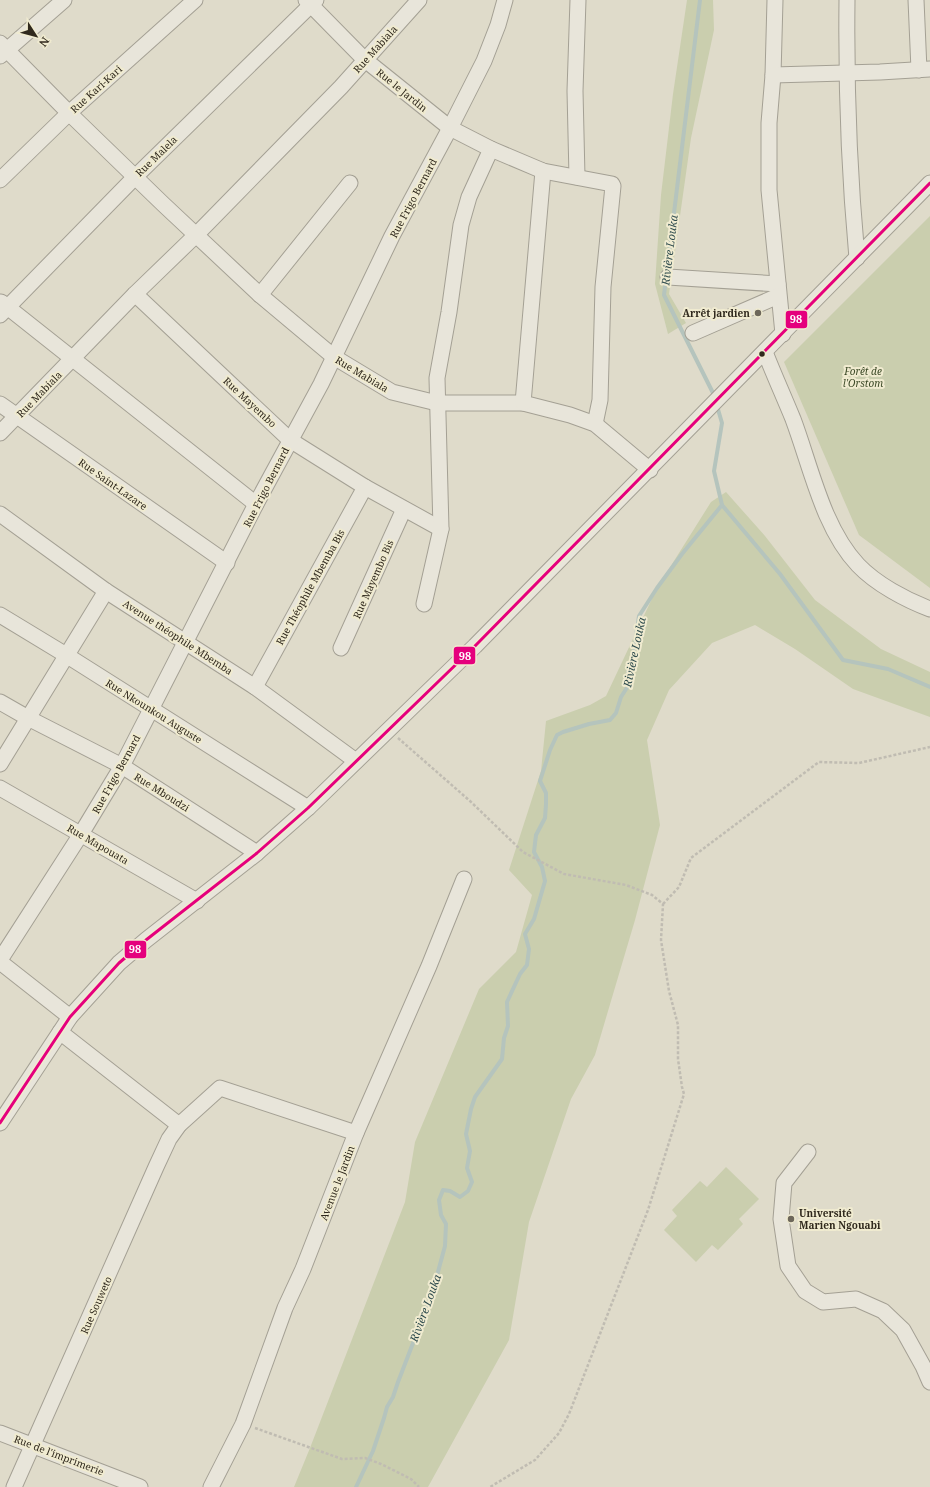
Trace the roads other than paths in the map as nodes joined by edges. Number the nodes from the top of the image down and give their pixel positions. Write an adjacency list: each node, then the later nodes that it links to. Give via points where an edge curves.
1 (64, 0): 10 (street)
2 (195, 0): 15 (street, Rue Kari-Kari)
3 (419, 0): 11 (street, Rue Mabiala)
4 (505, 0): 16 (street, Rue Frigo Bernard, via 484,61)
5 (578, 0): 20 (street, via 575,92)
6 (775, 0): 14 (street)
7 (847, 0): 13 (street)
8 (916, 0): 12 (street)
9 (311, 2): 11 (street, Rue le Jardin); 19 (street, Rue Malela)
10 (3, 50): 15 (street, Rue Mabiala)
11 (364, 59): 16 (street, Rue le Jardin); 24 (street, Rue Mabiala)
12 (924, 70): 13 (street)
13 (846, 73): 14 (street); 25 (street)
14 (772, 75): 27 (street, via 769,190)
15 (69, 113): 19 (street, Rue Mabiala); 21 (street, Rue Kari-Kari)
16 (450, 128): 17 (street, Rue le Jardin); 34 (street, Rue Frigo Bernard, via 392,236)
17 (491, 149): 18 (street, Rue le Jardin); 36 (street, via 469,197 461,225 437,378)
18 (543, 171): 20 (street, Rue le Jardin); 37 (street)
19 (135, 177): 24 (street, Rue Mabiala); 30 (street, Rue Malela)
20 (577, 177): 40 (street, Rue le Jardin, via 612,184 614,188 603,287 600,400)
21 (0, 180)
22 (350, 183): 29 (street)
23 (930, 183): 25 (street)
24 (196, 235): 28 (street, Rue Mabiala); 29 (street, Rue Mabiala)
25 (857, 258): 32 (street)
26 (668, 277): 27 (street)
27 (778, 290): 31 (street); 32 (street)
28 (135, 294): 35 (street, Rue Mabiala); 42 (street, Rue Mayembo)
29 (260, 295): 34 (street, Rue Mabiala)
30 (3, 308): 35 (street)
31 (693, 333)
32 (782, 334): 33 (street)
33 (765, 352): 43 (street); 52 (street, via 830,520 842,543 874,580)
34 (334, 357): 36 (street, Rue Mabiala, via 392,392); 42 (street, Rue Frigo Bernard)
35 (73, 358): 39 (street, Rue Mabiala); 45 (street)
36 (437, 403): 37 (street, Rue Mabiala); 48 (street)
37 (523, 403): 40 (street, Rue Mabiala)
38 (0, 404): 39 (street, Rue Saint-Lazare)
39 (17, 416): 41 (street, Rue Mabiala); 49 (street, Rue Saint-Lazare)
40 (595, 424): 43 (street, Rue Mabiala)
41 (0, 433)
42 (290, 440): 44 (street, Rue Mayembo); 45 (street, Rue Frigo Bernard)
43 (650, 470): 61 (street)
44 (365, 487): 46 (street, Rue Mayembo); 57 (street, Rue Théophile Mbemba Bis)
45 (256, 504): 49 (street, Rue Frigo Bernard)
46 (404, 509): 48 (street, Rue Mayembo); 55 (street, Rue Mayembo Bis)
47 (0, 514): 50 (street, Avenue théophile Mbemba)
48 (441, 529): 51 (street)
49 (227, 563): 54 (street, Rue Frigo Bernard)
50 (106, 591): 54 (street, Avenue théophile Mbemba); 56 (street)
51 (424, 604)
52 (930, 609)
53 (0, 615): 56 (street, Rue Nkounkou Auguste)
54 (186, 642): 57 (street, Avenue théophile Mbemba); 59 (street, Rue Frigo Bernard)
55 (341, 648)
56 (66, 655): 59 (street, Rue Nkounkou Auguste); 60 (street)
57 (255, 687): 61 (street, Avenue théophile Mbemba)
58 (0, 702): 60 (street, Rue Mboudzi)
59 (152, 709): 63 (street, Rue Frigo Bernard); 65 (street, Rue Nkounkou Auguste)
60 (28, 718): 62 (street); 63 (street, Rue Mboudzi)
61 (356, 761): 65 (street)
62 (0, 764)
63 (122, 766): 66 (street, Rue Frigo Bernard); 67 (street, Rue Mboudzi)
64 (0, 788): 66 (street, Rue Mapouata)
65 (308, 808): 67 (street)
66 (82, 834): 69 (street, Rue Mapouata); 70 (street, Rue Frigo Bernard)
67 (257, 853): 69 (street)
68 (464, 879): 75 (street, Avenue le Jardin)
69 (197, 901): 71 (street, via 119,963)
70 (0, 961): 71 (street)
71 (70, 1017): 72 (street)
72 (60, 1032): 73 (street); 74 (street)
73 (0, 1123)
74 (179, 1125): 75 (street, Rue Souweto, via 220,1088); 79 (street, Rue Souweto, via 169,1139 156,1167)
75 (356, 1133): 82 (street, Avenue le Jardin, via 303,1269 285,1308 243,1424)
76 (808, 1152): 77 (street, via 784,1183 781,1219 788,1266 805,1291 824,1302 856,1299 883,1310 903,1330)
77 (930, 1382)
78 (0, 1433): 79 (street, Rue de l'imprimerie)
79 (34, 1445): 80 (street, Rue Souweto); 81 (street, Rue de l'imprimerie)
80 (14, 1487)
81 (140, 1487)
82 (211, 1487)

